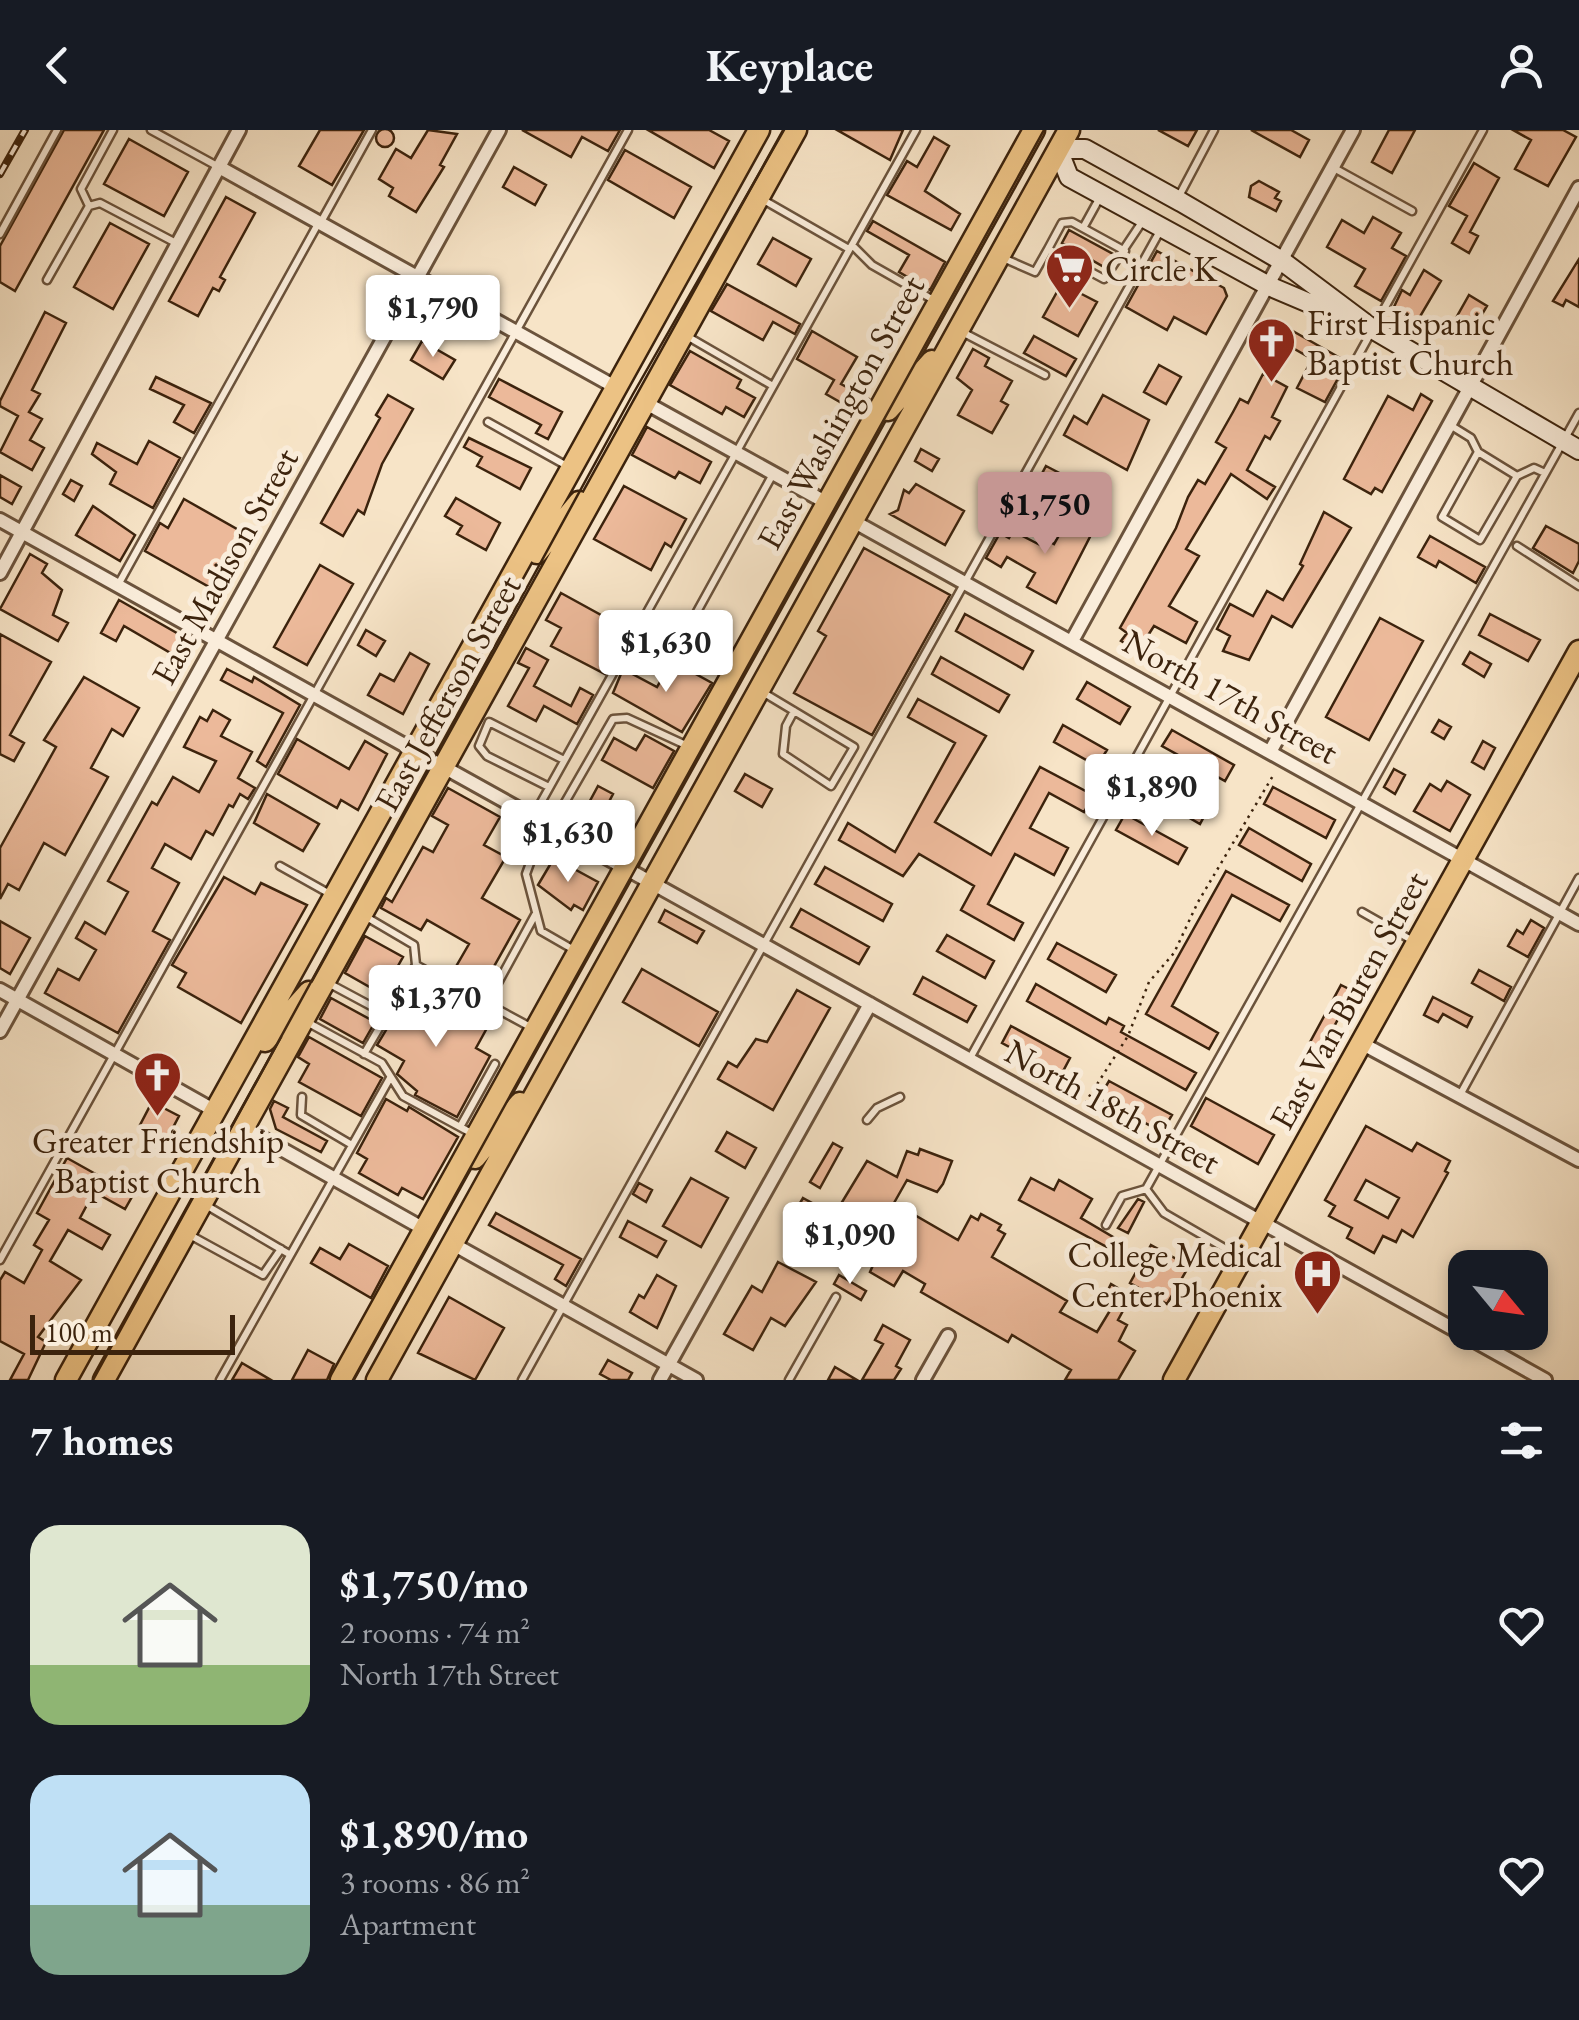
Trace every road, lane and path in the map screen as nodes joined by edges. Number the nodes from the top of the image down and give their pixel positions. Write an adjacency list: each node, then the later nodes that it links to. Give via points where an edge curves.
1 (58, 130): 27 (lane)
2 (112, 130): 22 (lane, via 82,189)
3 (151, 130): 16 (lane)
4 (239, 130): 16 (street)
5 (372, 130): 24 (lane)
6 (500, 130): 34 (street, East Madison Street)
7 (628, 130): 38 (lane)
8 (759, 130): 45 (main road, East Jefferson Street)
9 (796, 130): 20 (main road, East Jefferson Street)
10 (916, 130): 29 (lane)
11 (1214, 130): 21 (lane)
12 (1353, 130): 17 (street)
13 (1482, 130): 39 (lane)
14 (1030, 131): 15 (main road); 37 (main road, East Washington Street)
15 (1063, 139): 19 (main road, via 1069,176); 21 (main road); 32 (main road, East Washington Street)
16 (218, 167): 24 (street); 28 (street)
17 (1333, 167): 23 (lane); 33 (street)
18 (1579, 188): 44 (street)
19 (1102, 194): 25 (main road); 26 (lane)
20 (758, 198): 29 (lane); 41 (main road, East Jefferson Street)
21 (1177, 200): 33 (main road)
22 (89, 206): 28 (lane, via 100,202); 35 (lane)
23 (1412, 210)
24 (321, 222): 34 (street); 66 (lane)
25 (1154, 222): 31 (lane); 36 (main road); 65 (lane)
26 (1083, 228): 30 (lane, via 1062,223); 31 (lane)
27 (0, 234)
28 (178, 243): 62 (street)
29 (850, 247): 37 (lane); 43 (lane)
30 (1048, 250): 31 (lane, via 1104,279); 32 (lane, via 1036,272)
31 (1125, 251)
32 (999, 256): 40 (main road, East Washington Street)
33 (1282, 260): 36 (street); 39 (main road)
34 (418, 276): 38 (street); 69 (street, East Madison Street)
35 (47, 280)
36 (1269, 286): 39 (main road); 70 (street)
37 (938, 303): 50 (main road, East Washington Street)
38 (516, 330): 45 (street); 74 (lane)
39 (1374, 330): 44 (main road); 75 (lane)
40 (957, 333): 42 (lane); 50 (main road); 61 (main road, East Washington Street)
41 (684, 334): 43 (lane); 46 (main road, East Jefferson Street)
42 (1044, 374)
43 (773, 386): 52 (lane)
44 (1470, 387): 49 (street); 51 (main road)
45 (617, 388): 55 (main road, East Jefferson Street)
46 (646, 403): 52 (street); 54 (main road, East Jefferson Street)
47 (1579, 413): 51 (lane)
48 (488, 422): 55 (lane)
49 (1450, 425): 53 (lane, via 1471,438); 80 (street)
50 (858, 446): 59 (main road, East Washington Street)
51 (1571, 446): 57 (lane)
52 (736, 452): 56 (street); 81 (lane)
53 (1478, 452): 58 (lane); 58 (lane, via 1442,517 1480,540)
54 (614, 457): 68 (main road, East Jefferson Street); 77 (main road, East Jefferson Street)
55 (572, 469): 68 (main road, East Jefferson Street)
56 (774, 473): 59 (street); 71 (lane)
57 (1545, 474): 58 (lane, via 1534,468); 85 (lane)
58 (1516, 476)
59 (826, 503): 78 (main road, East Washington Street)
60 (0, 520): 62 (street, North 18th Street)
61 (853, 521): 65 (street, North 17th Street); 73 (main road, East Washington Street)
62 (22, 533): 64 (street); 66 (street, North 18th Street)
63 (1517, 546): 67 (lane)
64 (0, 574)
65 (965, 583): 70 (street, North 17th Street); 99 (lane)
66 (118, 585): 69 (street, North 18th Street)
67 (1579, 586)
68 (504, 593): 79 (main road, East Jefferson Street)
69 (217, 640): 74 (street, North 18th Street); 105 (street, East Madison Street)
70 (1072, 641): 75 (street, North 17th Street)
71 (678, 648)
72 (1576, 663): 87 (main road, East Van Buren Street)
73 (759, 690): 76 (lane); 91 (main road, East Washington Street)
74 (314, 694): 79 (street, North 18th Street); 113 (lane)
75 (1171, 696): 80 (street, North 17th Street); 115 (lane)
76 (794, 711): 76 (lane, via 854,746 831,786 783,754)
77 (478, 724): 81 (lane, via 490,722); 82 (main road, East Jefferson Street); 84 (lane, via 487,756)
78 (691, 748): 86 (lane, via 627,718 613,719); 89 (main road, East Washington Street)
79 (416, 750): 82 (street, North 18th Street); 92 (main road, East Jefferson Street)
80 (1270, 752): 85 (street, North 17th Street)
81 (564, 760): 84 (lane)
82 (444, 765): 86 (street, North 18th Street); 95 (main road, East Jefferson Street)
83 (1274, 774): 123 (path)
84 (550, 787): 86 (lane)
85 (1359, 801): 87 (street, North 17th Street); 130 (lane)
86 (544, 820): 89 (street, North 18th Street); 96 (lane, via 526,874)
87 (1462, 860): 94 (street, North 17th Street); 98 (main road, East Van Buren Street)
88 (280, 866): 92 (lane)
89 (626, 866): 91 (street, North 18th Street); 100 (main road, East Washington Street)
90 (1579, 878): 94 (lane)
91 (654, 881): 99 (street, North 18th Street); 117 (main road, East Washington Street)
92 (336, 897): 118 (main road, East Jefferson Street)
93 (1362, 912): 98 (lane)
94 (1560, 913): 97 (street, North 17th Street); 120 (lane)
95 (362, 914): 101 (main road, East Jefferson Street); 102 (lane, via 414,946)
96 (536, 914): 100 (lane, via 541,931); 106 (lane)
97 (1579, 924)
98 (1416, 943): 112 (main road, East Van Buren Street)
99 (761, 944): 107 (street, North 18th Street); 145 (lane)
100 (578, 952): 110 (main road, East Washington Street)
101 (336, 959): 103 (main road, East Jefferson Street); 118 (main road, East Jefferson Street)
102 (416, 965): 106 (lane); 108 (lane)
103 (325, 981): 108 (lane); 109 (main road, East Jefferson Street)
104 (0, 990): 105 (street)
105 (17, 1000): 111 (street, East Madison Street); 113 (street)
106 (486, 1003): 110 (lane)
107 (870, 1004): 115 (street, North 18th Street); 147 (street)
108 (386, 1014): 114 (lane)
109 (304, 1020): 114 (lane); 126 (main road, East Jefferson Street)
110 (535, 1029): 127 (main road, East Washington Street)
111 (0, 1031)
112 (1362, 1042): 120 (street); 135 (main road, East Van Buren Street)
113 (114, 1054): 124 (street); 143 (lane)
114 (364, 1054): 119 (lane, via 382,1063)
115 (969, 1060): 130 (street, North 18th Street)
116 (494, 1064): 127 (lane)
117 (552, 1064): 133 (main road, East Washington Street); 139 (main road, East Washington Street)
118 (244, 1065): 124 (main road, East Jefferson Street)
119 (390, 1078): 127 (lane, via 402,1096); 128 (lane)
120 (1460, 1095): 129 (street)
121 (302, 1097): 128 (lane, via 300,1115)
122 (900, 1097): 125 (lane)
123 (1085, 1103)
124 (217, 1112): 148 (main road, East Jefferson Street)
125 (867, 1120)
126 (246, 1129): 131 (street); 134 (main road, East Jefferson Street)
127 (468, 1132): 133 (main road, East Washington Street)
128 (352, 1144): 131 (lane)
129 (1579, 1160)
130 (1159, 1166): 132 (lane); 135 (street, North 18th Street)
131 (332, 1176): 137 (street); 141 (lane)
132 (1146, 1189): 136 (lane, via 1122,1196); 142 (lane, via 1164,1213)
133 (442, 1198): 137 (main road, East Washington Street)
134 (203, 1204): 138 (main road, East Jefferson Street); 140 (lane)
135 (1261, 1222): 142 (main road, East Van Buren Street); 159 (street, North 18th Street)
136 (1106, 1225)
137 (424, 1228): 151 (main road, East Washington Street)
138 (186, 1234): 140 (lane, via 263,1275); 149 (main road, East Jefferson Street)
139 (453, 1244): 145 (street); 152 (main road, East Washington Street)
140 (281, 1249): 141 (lane)
141 (290, 1254): 150 (lane)
142 (1241, 1258): 158 (main road, East Van Buren Street)
143 (0, 1260)
144 (836, 1297): 156 (lane)
145 (564, 1306): 147 (street); 153 (lane)
146 (948, 1336): 157 (street)
147 (669, 1364): 154 (street); 155 (street)
148 (66, 1380)
149 (104, 1380)
150 (220, 1380)
151 (341, 1380)
152 (377, 1380)
153 (522, 1380)
154 (660, 1380)
155 (696, 1380)
156 (790, 1380)
157 (922, 1380)
158 (1174, 1380)
159 (1545, 1380)

